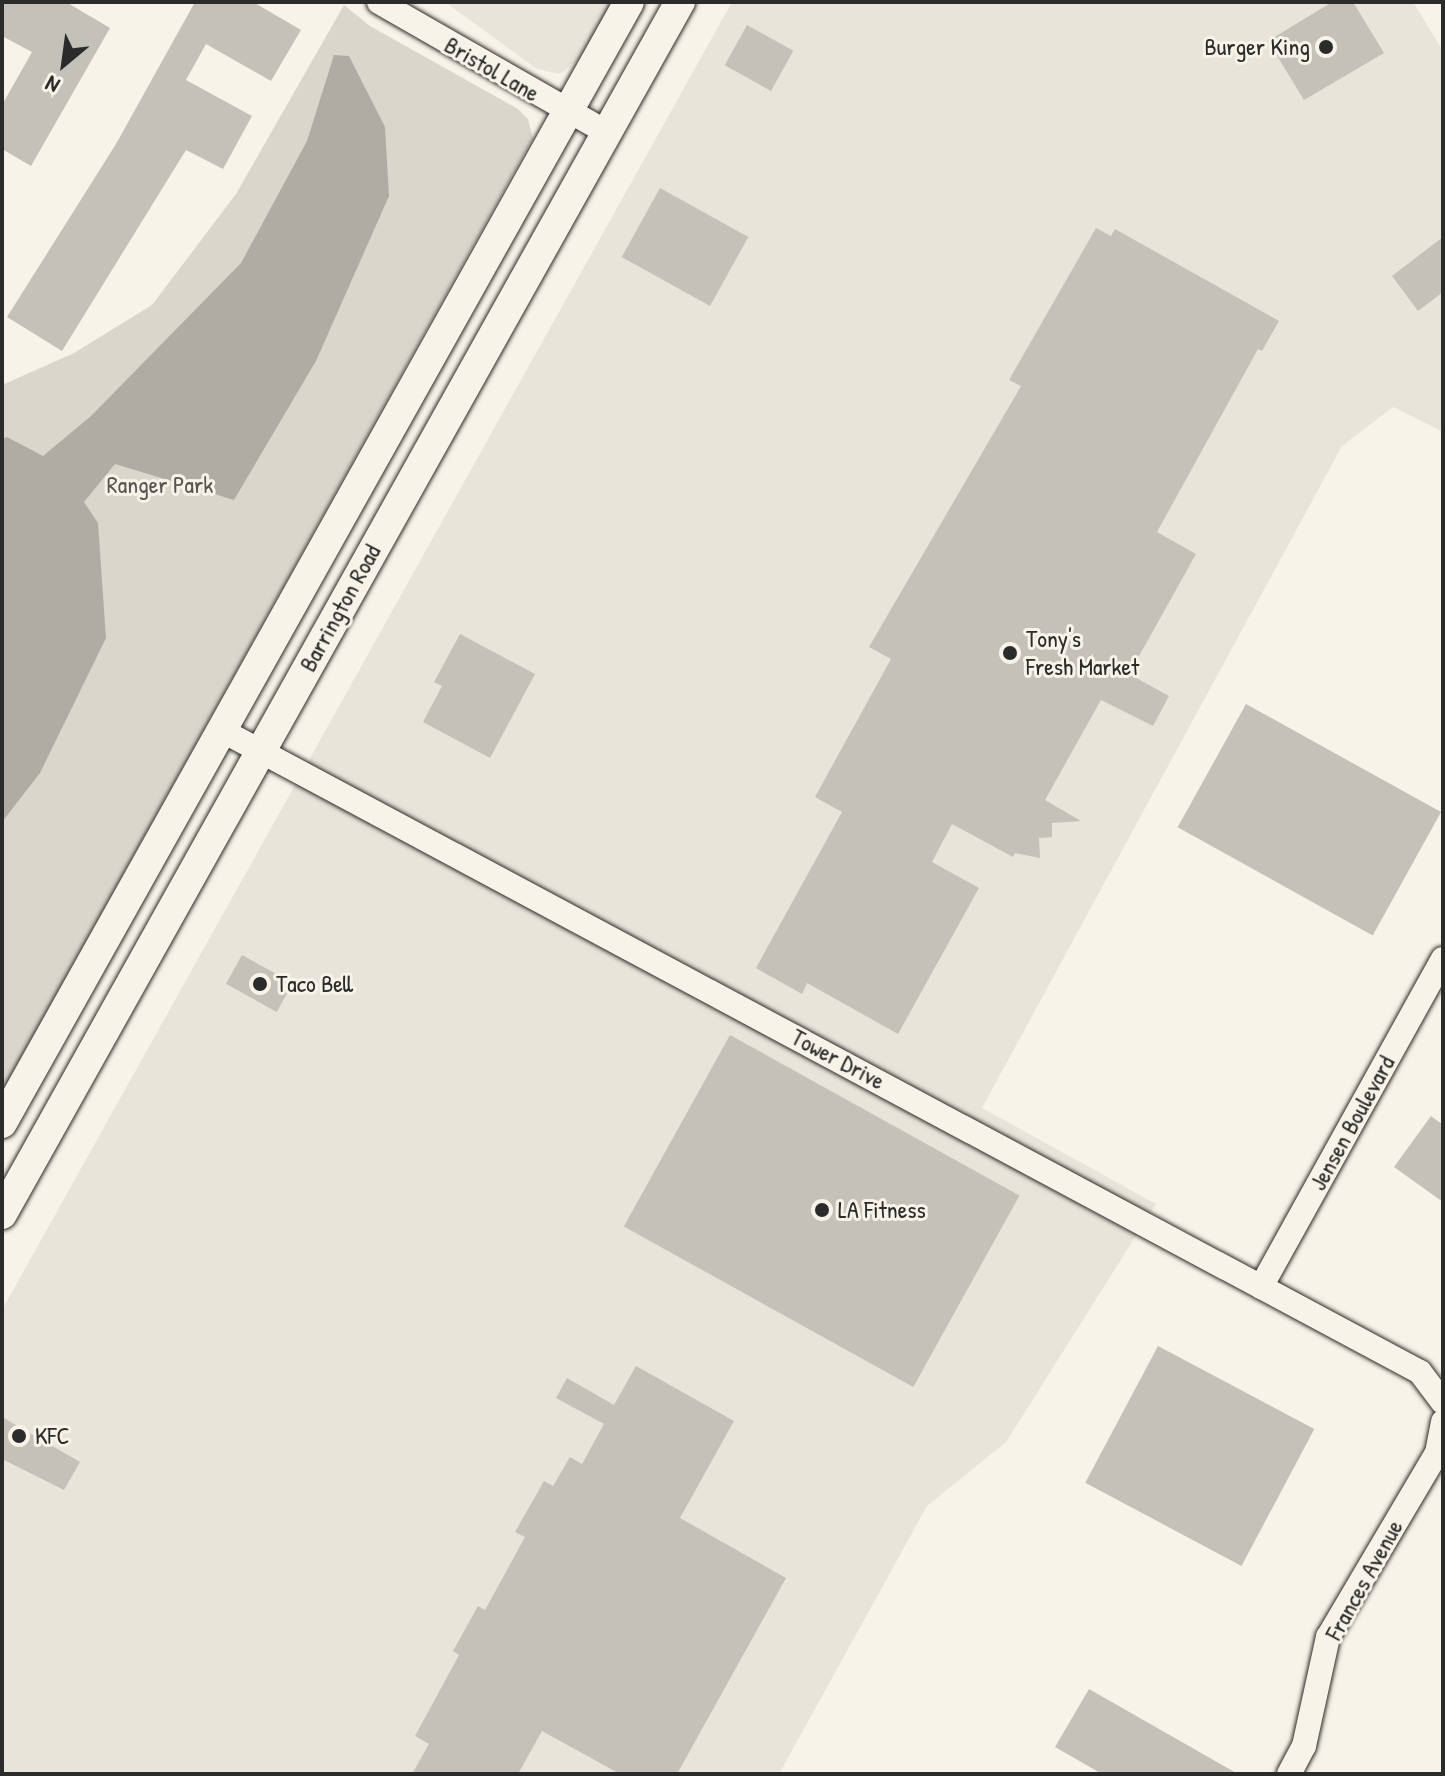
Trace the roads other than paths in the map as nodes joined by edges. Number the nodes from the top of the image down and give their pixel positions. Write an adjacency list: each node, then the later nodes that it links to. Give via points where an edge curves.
1 (379, 2): 4 (street, Bristol Lane)
2 (629, 2): 4 (main road, Barrington Road)
3 (680, 2): 5 (main road, Barrington Road)
4 (569, 112): 5 (street, Bristol Lane); 6 (main road, Barrington Road)
5 (608, 133): 7 (main road, Barrington Road)
6 (221, 730): 7 (street, Tower Drive); 9 (main road, Barrington Road)
7 (260, 751): 10 (main road, Barrington Road); 11 (street, Tower Drive)
8 (1443, 959): 11 (street, Jensen Boulevard)
9 (2, 1123)
10 (2, 1214)
11 (1261, 1287): 12 (street, Tower Drive, via 1420,1372)
12 (1443, 1402)
13 (1443, 1422): 14 (street, Frances Avenue, via 1437,1453 1328,1637 1304,1746)
14 (1289, 1774)

